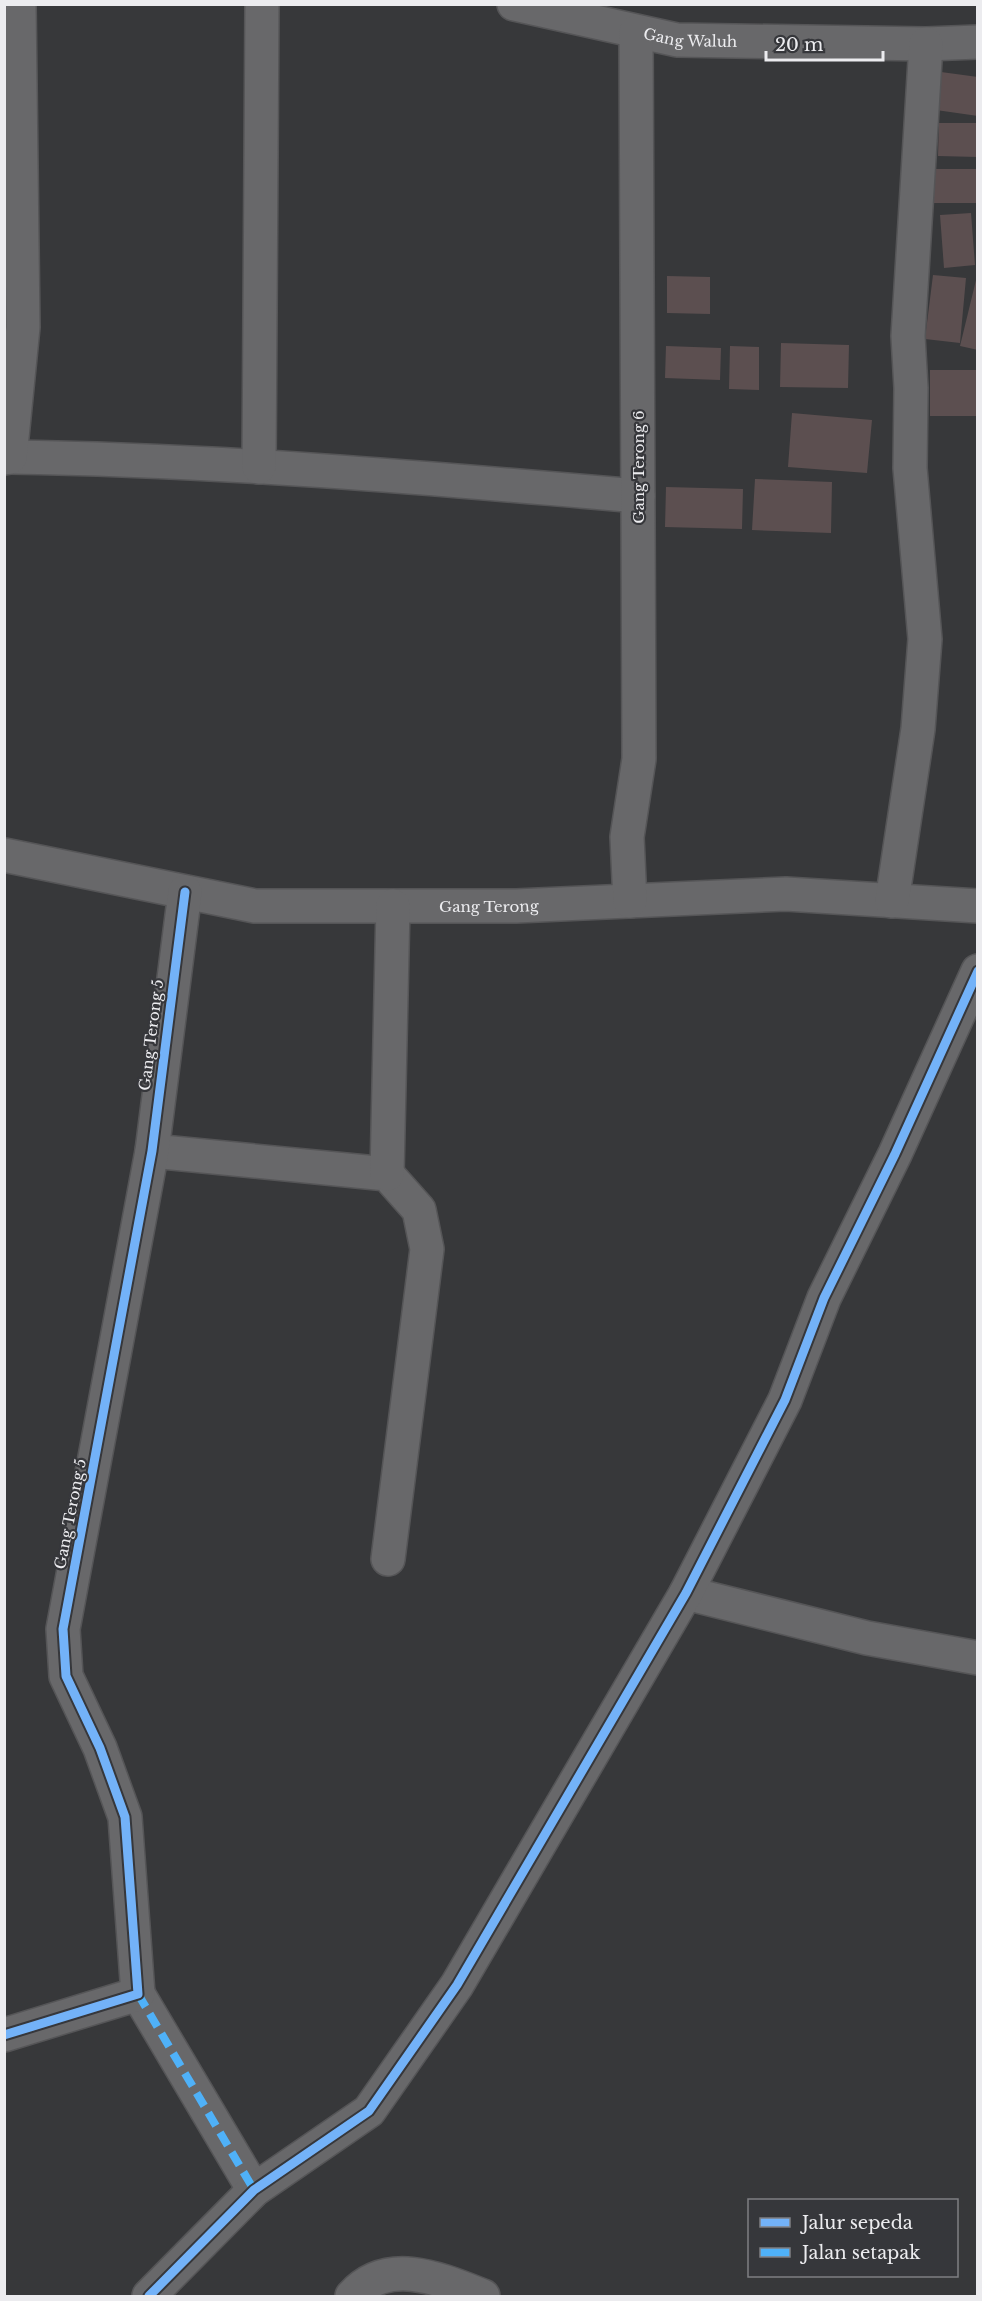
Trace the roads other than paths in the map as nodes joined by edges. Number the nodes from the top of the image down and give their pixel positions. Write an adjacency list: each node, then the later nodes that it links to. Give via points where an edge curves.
1 (19, 4): 7 (street, via 23,327)
2 (261, 4): 8 (street)
3 (518, 5): 4 (street, Gang Waluh)
4 (636, 32): 6 (street, Gang Waluh, via 676,40); 9 (street, Gang Terong 6)
5 (978, 42): 6 (street, Gang Waluh)
6 (926, 44): 13 (street, via 908,336 910,468 925,639 918,729)
7 (7, 457): 8 (street)
8 (259, 466): 9 (street)
9 (638, 496): 12 (street, Gang Terong 6, via 639,759 627,837)
10 (4, 855): 11 (street, Gang Terong)
11 (184, 892): 14 (street, Gang Terong, via 255,906); 17 (street, Gang Terong 5)
12 (630, 901): 13 (street, Gang Terong, via 786,894); 14 (street, Gang Terong)
13 (892, 901): 15 (street, Gang Terong)
14 (393, 906): 18 (street)
15 (978, 906)
16 (978, 971): 20 (street, via 824,1298 785,1400)
17 (152, 1151): 18 (street); 22 (street, Gang Terong 5, via 63,1629 66,1676 100,1748 125,1817)
18 (387, 1174): 19 (street, via 419,1210 427,1249)
19 (388, 1559)
20 (686, 1593): 21 (street, via 867,1638); 24 (street, via 457,1985 369,2111)
21 (978, 1658)
22 (138, 1994): 23 (street); 24 (street)
23 (4, 2034)
24 (254, 2190): 25 (street)
25 (149, 2296)
26 (352, 2296): 27 (street, via 373,2278 410,2274)
27 (483, 2296)

